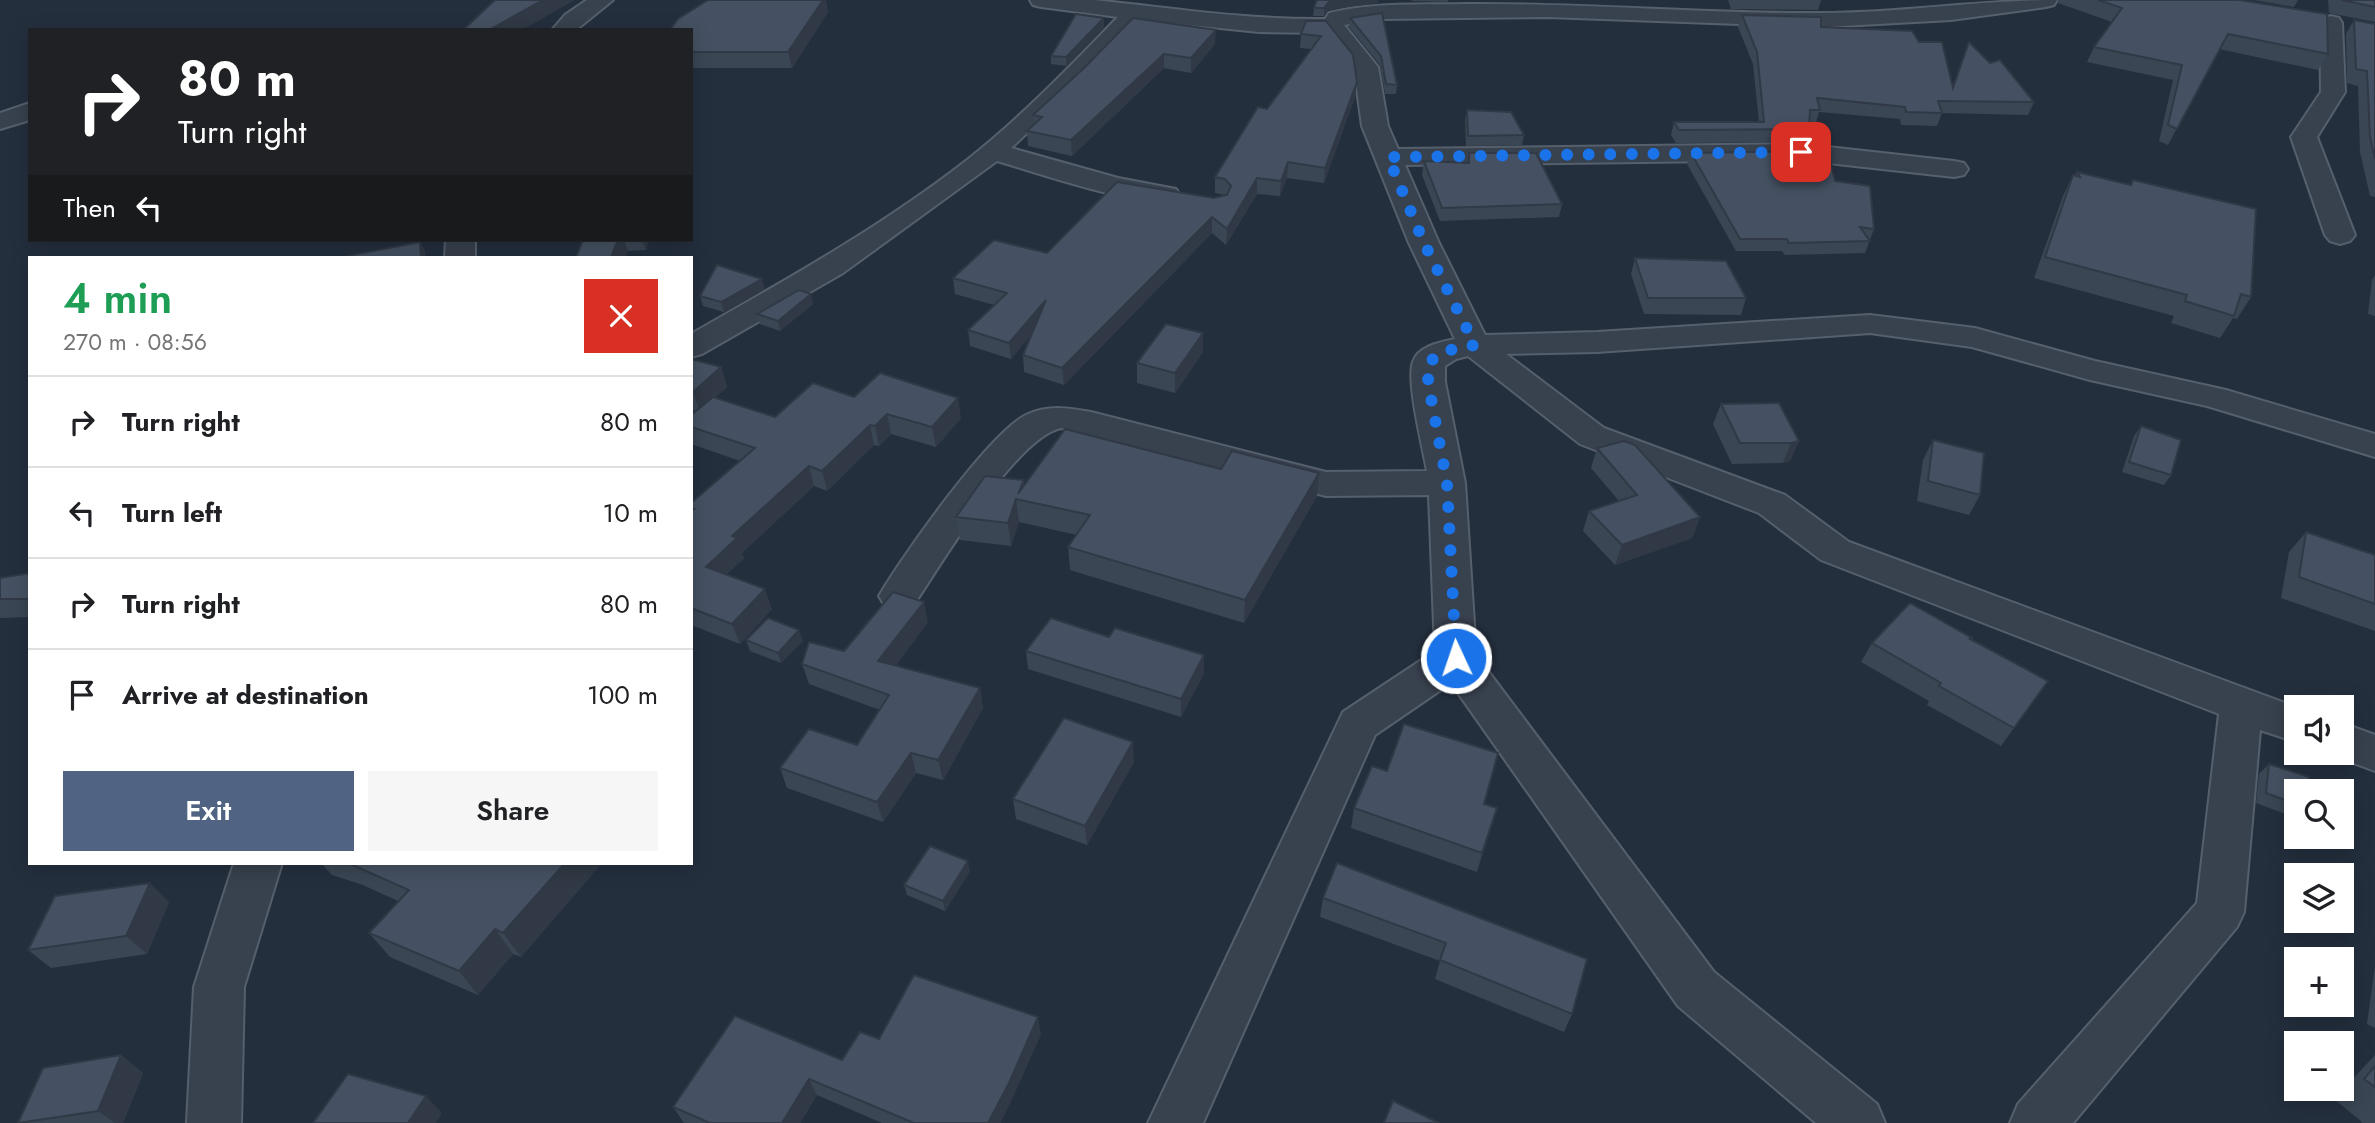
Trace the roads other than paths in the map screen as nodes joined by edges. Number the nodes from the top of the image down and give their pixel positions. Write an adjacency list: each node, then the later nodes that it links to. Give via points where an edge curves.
1 (602, 0): 7 (street)
2 (1041, 0): 4 (street)
3 (2046, 0): 6 (street, via 1951,13 1824,20 1548,10 1381,12 1337,18)
4 (1127, 7): 6 (street, via 1237,23); 10 (street, via 1074,76)
5 (2305, 18): 14 (street, via 2342,24 2333,92 2304,137)
6 (1332, 26): 11 (street, via 1366,67 1375,126)
7 (566, 28)
8 (28, 112): 9 (street)
9 (0, 121)
10 (992, 151): 13 (street, via 1115,186); 16 (street, via 832,267)
11 (1388, 157): 12 (street, via 1801,152); 15 (street)
12 (1954, 169)
13 (1190, 199)
14 (2340, 235)
15 (1475, 345): 17 (street, via 1870,324 1976,338 2090,370 2214,397); 18 (street, via 1445,351 1429,362 1428,382); 21 (street, via 1592,436 1772,504 1835,551)
16 (693, 346)
17 (2375, 446)
18 (1447, 483): 19 (street, via 1326,484 1091,423 1050,419 1016,440 970,494); 20 (street)
19 (900, 596)
20 (1456, 658): 27 (street, via 1358,724); 28 (street, via 1696,989)
21 (2241, 705): 22 (street); 29 (street, via 2220,912)
22 (2284, 720)
23 (2354, 745): 24 (street)
24 (2375, 753)
25 (257, 865): 26 (street, via 219,987)
26 (214, 1123)
27 (1175, 1123)
28 (1857, 1123)
29 (2037, 1123)

